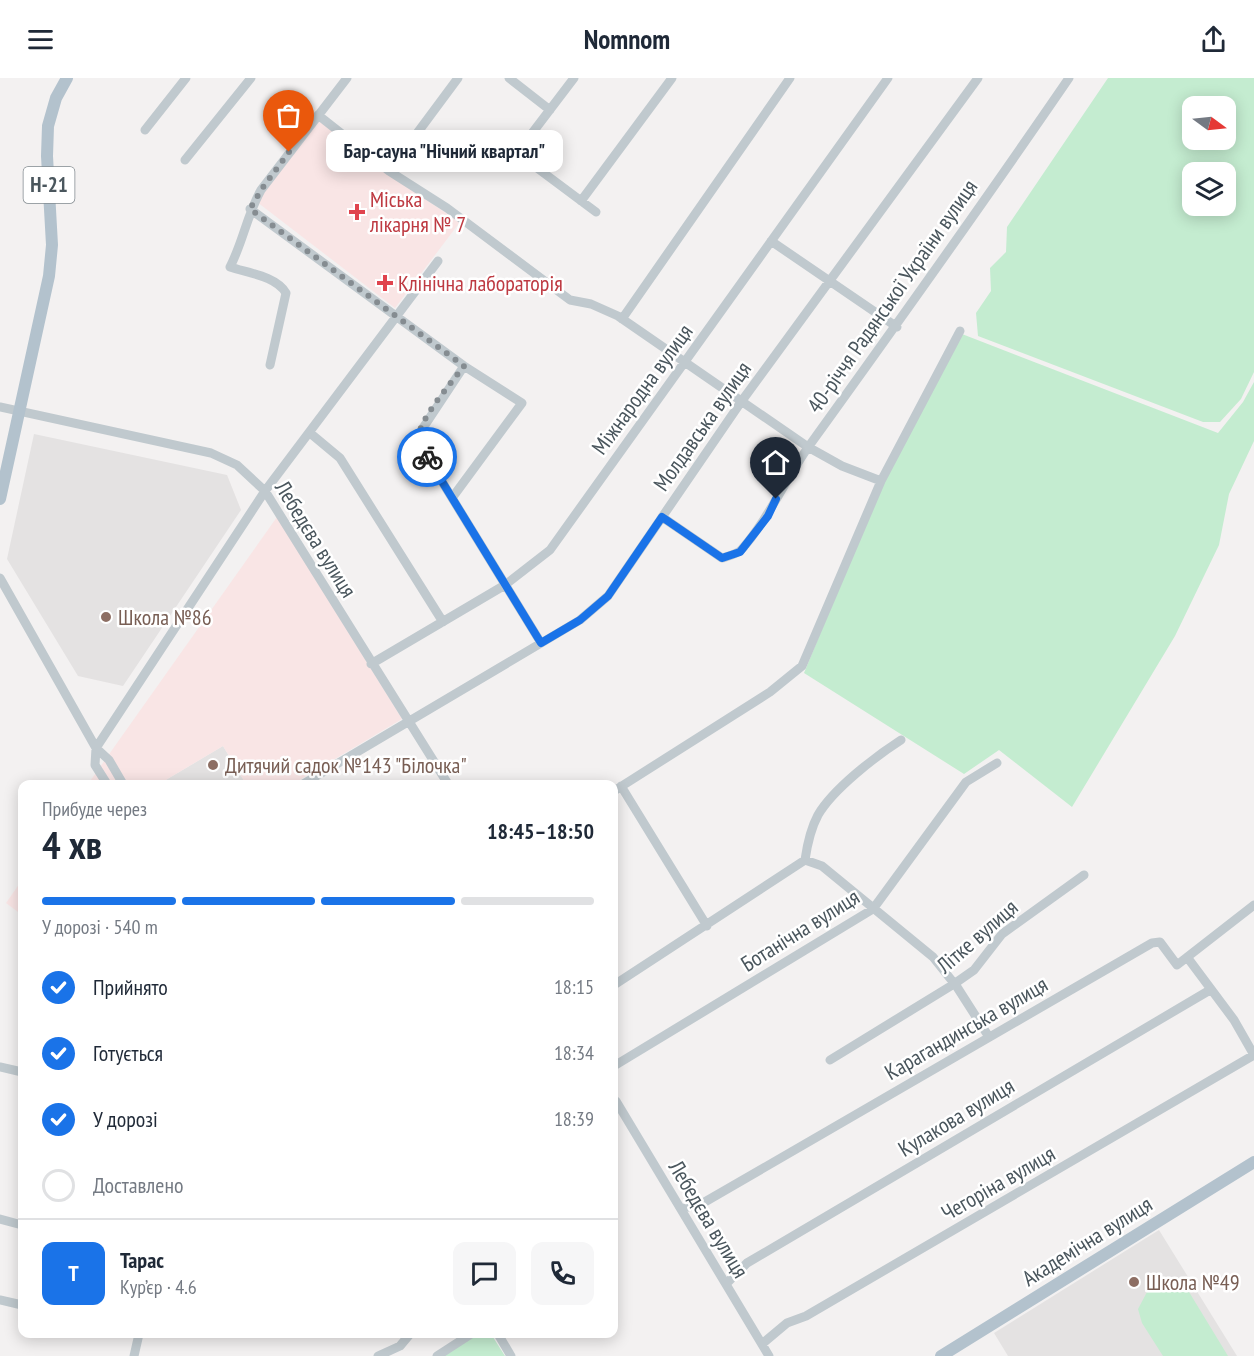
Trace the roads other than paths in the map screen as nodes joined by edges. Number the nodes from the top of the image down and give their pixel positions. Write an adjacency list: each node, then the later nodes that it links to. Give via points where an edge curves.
1 (67, 78): 33 (main road, Н-21, via 48,126 50,276)
2 (186, 78): 15 (street)
3 (251, 78): 16 (street)
4 (346, 78): 14 (street)
5 (458, 78): 17 (street)
6 (508, 78): 13 (street)
7 (574, 78): 13 (street)
8 (672, 78): 18 (street)
9 (790, 78): 25 (street)
10 (888, 78): 21 (street, Міжнародна вулиця)
11 (978, 78): 23 (street, Молдавська вулиця)
12 (1069, 78): 26 (street, 40-річчя Радянської України вулиця)
13 (550, 110): 18 (street, via 517,153)
14 (318, 115): 17 (street); 19 (street)
15 (145, 130)
16 (185, 160)
17 (389, 171): 25 (street, via 447,208 570,300 591,304)
18 (581, 201): 20 (street)
19 (250, 209): 24 (street); 29 (street, via 242,243 230,267 273,281 286,293)
20 (596, 212)
21 (771, 241): 23 (street); 28 (street, Міжнародна вулиця)
22 (438, 261): 24 (street)
23 (830, 281): 26 (street); 31 (street, Молдавська вулиця)
24 (398, 315): 30 (street); 34 (street)
25 (622, 319): 28 (street)
26 (897, 327): 35 (street, 40-річчя Радянської України вулиця)
27 (960, 331): 36 (street)
28 (684, 364): 31 (street); 42 (street, Міжнародна вулиця, via 550,550)
29 (270, 365)
30 (464, 366): 38 (street, via 419,434 422,449); 38 (street, via 522,404)
31 (741, 402): 35 (street); 40 (street, Молдавська вулиця)
32 (0, 407): 33 (street, Лебедєва вулиця)
33 (20, 413): 37 (street, Лебедєва вулиця, via 210,453 237,465); 39 (main road, Н-21)
34 (310, 433): 37 (street); 43 (street, via 340,458)
35 (808, 447): 36 (street); 40 (street, 40-річчя Радянської України вулиця, via 784,482 768,516 740,552 722,558)
36 (881, 482): 54 (street, via 802,666 770,692)
37 (266, 491): 45 (street, Лебедєва вулиця); 48 (street)
38 (452, 498): 42 (street)
39 (0, 499)
40 (662, 517): 44 (street, Молдавська вулиця, via 608,596 580,620)
41 (0, 578): 48 (street)
42 (506, 585): 43 (street, Міжнародна вулиця); 44 (street)
43 (443, 622): 45 (street, Міжнародна вулиця)
44 (541, 643): 46 (street, Молдавська вулиця)
45 (371, 664): 46 (street, Лебедєва вулиця)
46 (407, 722): 52 (street, Молдавська вулиця); 53 (street, Лебедєва вулиця)
47 (901, 740): 56 (street, via 850,779 818,815)
48 (96, 748): 50 (street, via 95,765); 51 (street)
49 (997, 763): 59 (street, Ботанічна вулиця, via 966,782)
50 (104, 780)
51 (121, 780)
52 (310, 780)
53 (445, 780)
54 (618, 788)
55 (618, 791): 60 (street)
56 (806, 860): 59 (street, via 822,866); 60 (street)
57 (1084, 875): 63 (street, Літке вулиця, via 1002,934 974,970)
58 (1254, 905): 61 (street)
59 (873, 909): 63 (street, via 933,957); 68 (street, Ботанічна вулиця)
60 (707, 926): 62 (street)
61 (1187, 957): 64 (street); 65 (street, Карагандинська вулиця, via 1177,965 1160,942 1152,943)
62 (618, 982)
63 (954, 984): 65 (street); 67 (street, Літке вулиця)
64 (1210, 990): 66 (street, via 1234,1020); 76 (street, Кулакова вулиця, via 747,1263)
65 (989, 1037): 73 (street, Карагандинська вулиця, via 703,1203)
66 (1254, 1055): 83 (street, Чегоріна вулиця, via 806,1316 786,1323)
67 (830, 1060)
68 (618, 1064)
69 (0, 1067): 70 (street)
70 (18, 1071)
71 (618, 1104): 73 (street, Лебедєва вулиця)
72 (1254, 1162): 89 (main road, Академічна вулиця)
73 (681, 1209): 76 (street, Лебедєва вулиця)
74 (0, 1219): 75 (street)
75 (18, 1224)
76 (726, 1284): 83 (street, Лебедєва вулиця)
77 (0, 1300): 78 (street)
78 (18, 1304)
79 (138, 1338): 84 (street)
80 (407, 1338): 85 (street, via 400,1346)
81 (465, 1338): 86 (street)
82 (500, 1338): 87 (street)
83 (762, 1344): 88 (street, Лебедєва вулиця)
84 (134, 1356)
85 (378, 1356)
86 (437, 1356)
87 (511, 1356)
88 (770, 1356)
89 (941, 1356)

